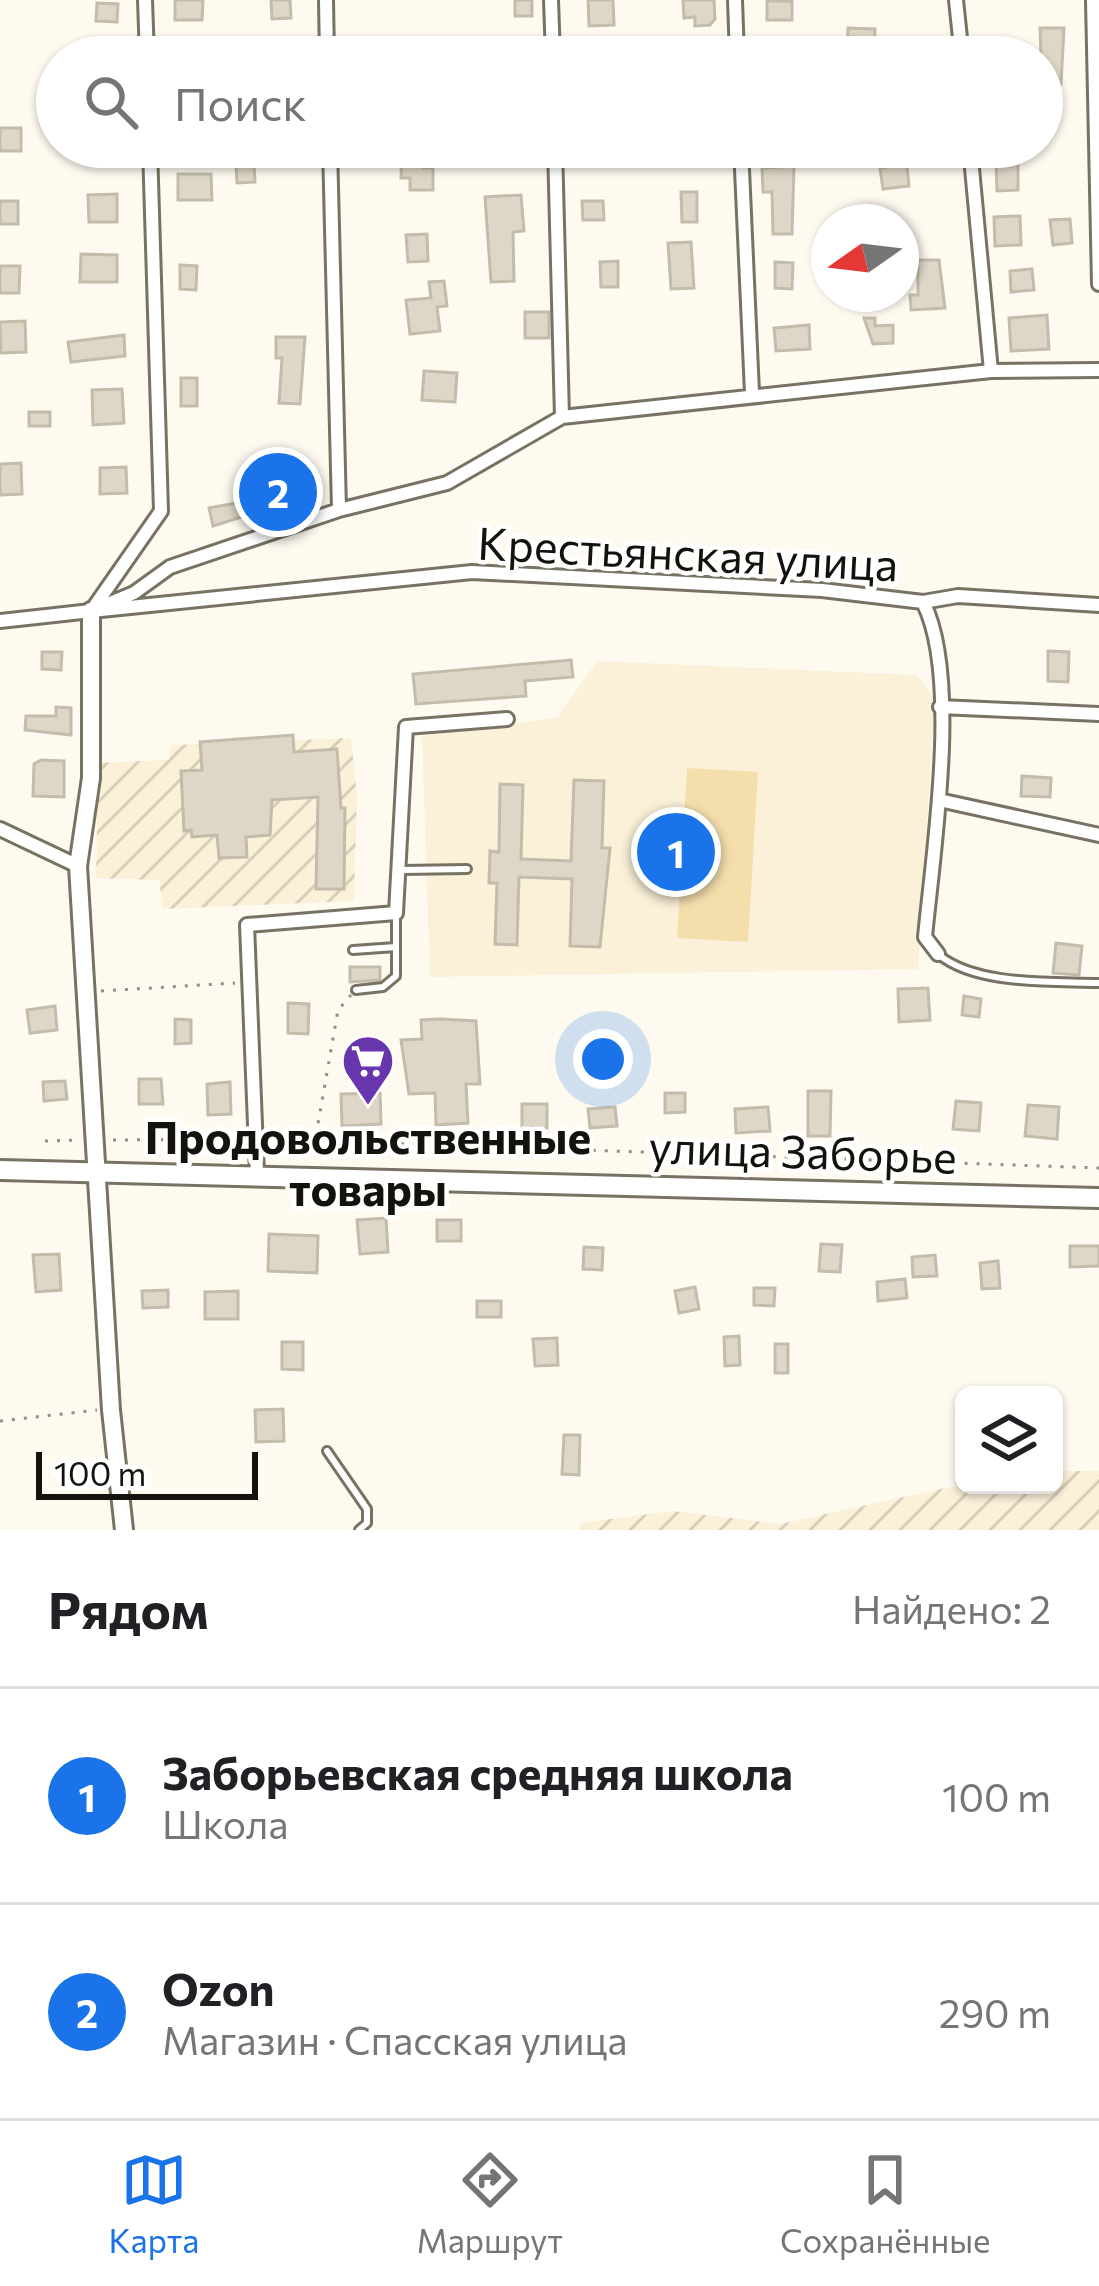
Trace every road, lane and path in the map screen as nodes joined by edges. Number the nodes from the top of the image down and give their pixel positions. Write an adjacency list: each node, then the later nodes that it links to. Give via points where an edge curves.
1 (145, 0): 7 (street)
2 (326, 0): 8 (street)
3 (551, 0): 9 (street)
4 (734, 0): 10 (street)
5 (956, 0): 11 (street)
6 (1093, 0): 17 (street)
7 (146, 36)
8 (327, 36)
9 (552, 36)
10 (736, 36)
11 (960, 36)
12 (151, 168): 25 (street, via 161,511)
13 (331, 168): 22 (street)
14 (556, 168): 21 (street)
15 (742, 168): 20 (street)
16 (972, 168): 19 (street)
17 (1099, 284)
18 (1099, 370): 19 (street)
19 (991, 371): 20 (street)
20 (752, 393): 21 (street)
21 (562, 417): 22 (street, via 446,483)
22 (339, 510): 25 (street, via 170,567)
23 (923, 602): 24 (street, via 958,596); 25 (street, Крестьянская улица, via 472,572); 27 (street, Крестьянская улица, via 934,624)
24 (1099, 605)
25 (92, 611): 26 (street, Крестьянская улица); 33 (street, via 91,778)
26 (0, 621)
27 (940, 707): 28 (street); 30 (street, Крестьянская улица)
28 (1099, 714)
29 (507, 719): 35 (street, via 406,727)
30 (939, 800): 32 (street); 39 (street, Крестьянская улица, via 925,937)
31 (0, 829): 33 (street)
32 (1099, 836)
33 (78, 866): 43 (street)
34 (467, 868): 35 (lane)
35 (398, 870): 36 (street)
36 (396, 913): 37 (lane); 40 (street, via 248,925)
37 (396, 946): 38 (lane); 42 (lane, via 396,976 383,987)
38 (353, 950)
39 (938, 954): 41 (lane, via 996,975)
40 (248, 982): 43 (path); 44 (street)
41 (1099, 983)
42 (356, 989): 45 (path, via 338,1010)
43 (86, 992): 46 (street)
44 (255, 1139): 45 (path); 46 (path); 51 (street)
45 (315, 1139): 48 (path)
46 (94, 1140): 47 (path); 50 (street)
47 (45, 1141)
48 (1099, 1168)
49 (0, 1170): 50 (main road, улица Заборье)
50 (96, 1170): 51 (main road, улица Заборье); 53 (street)
51 (256, 1174): 52 (main road, улица Заборье)
52 (1099, 1198)
53 (111, 1409): 54 (path); 56 (street)
54 (0, 1421)
55 (327, 1451): 57 (lane, via 367,1509)
56 (124, 1530)
57 (359, 1530)

